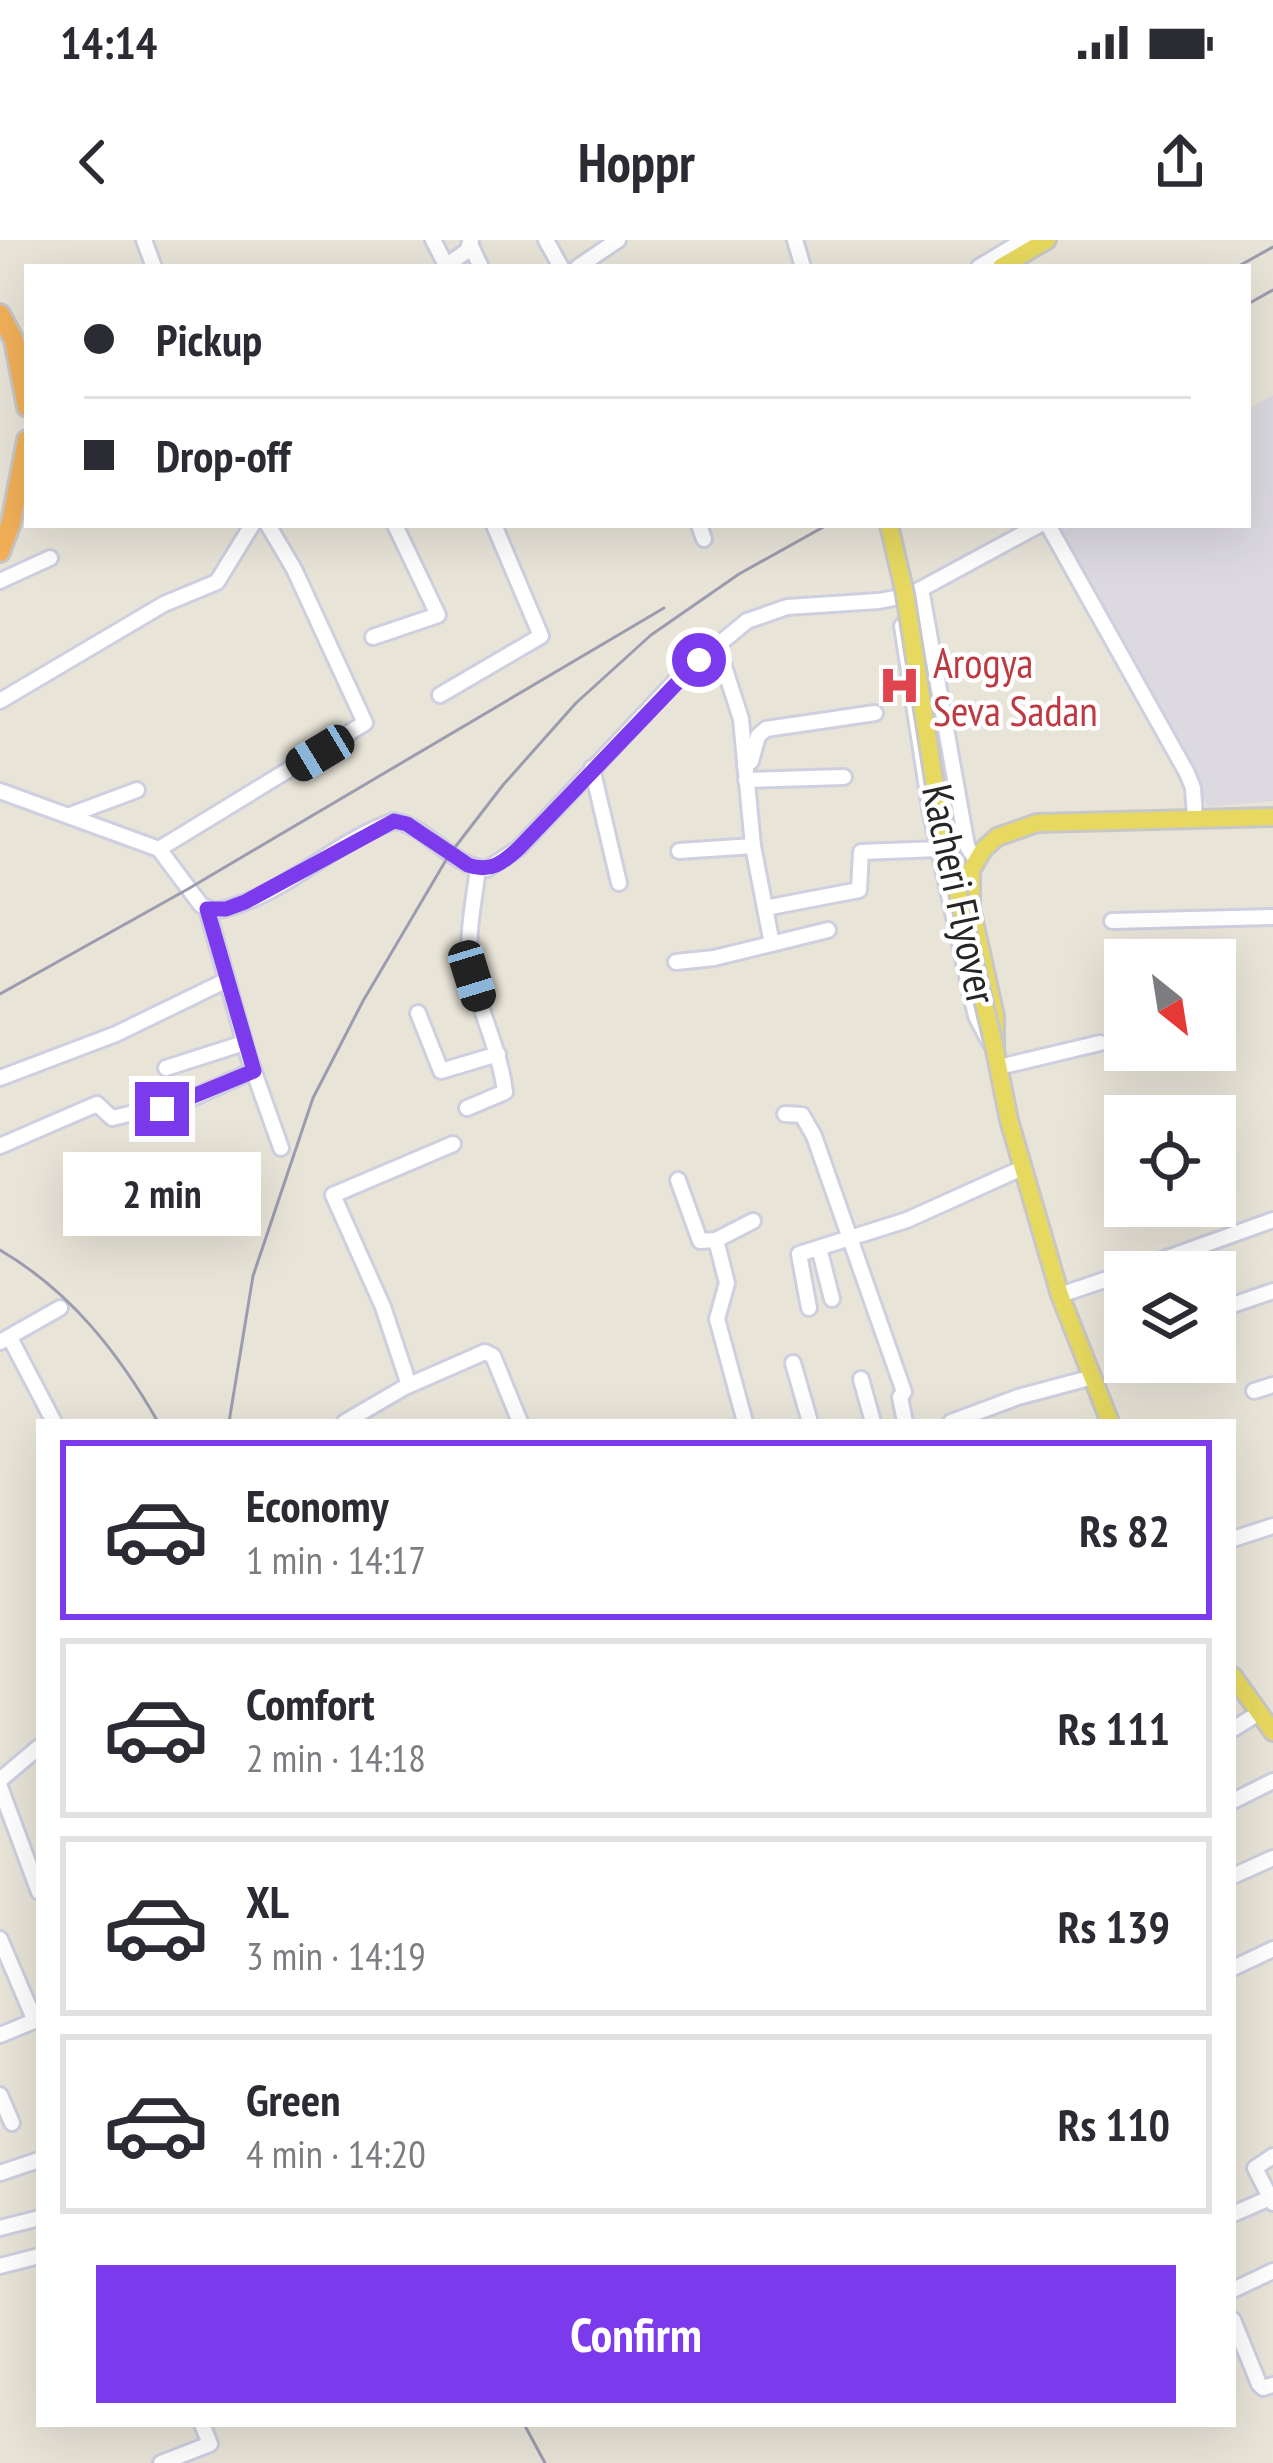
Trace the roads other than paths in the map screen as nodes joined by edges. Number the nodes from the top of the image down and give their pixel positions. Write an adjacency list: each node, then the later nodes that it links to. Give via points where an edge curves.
1 (618, 240): 6 (street)
2 (1024, 240): 7 (street)
3 (1047, 240): 8 (main road)
4 (471, 242): 5 (street)
5 (450, 264)
6 (582, 264)
7 (984, 264)
8 (1006, 264)
9 (0, 314): 10 (highway)
10 (24, 392)
11 (24, 456): 21 (highway)
12 (250, 528): 29 (street, via 217,582 164,604)
13 (270, 528): 40 (street, via 365,723)
14 (396, 528): 26 (street, via 438,615)
15 (495, 528): 28 (street, via 541,636)
16 (890, 528): 58 (main road, Kacheri Flyover, bridge, via 939,812)
17 (1001, 528): 20 (street)
18 (1033, 528): 20 (street)
19 (1050, 528): 38 (street, via 1187,773)
20 (1000, 546): 24 (street)
21 (0, 552)
22 (50, 558): 23 (street)
23 (0, 581)
24 (922, 590): 25 (street); 43 (street)
25 (898, 597): 27 (street, via 772,610); 41 (street)
26 (373, 637)
27 (717, 645): 31 (street); 32 (street)
28 (440, 695)
29 (0, 701)
30 (875, 713): 32 (street, via 766,729)
31 (592, 768): 44 (street, via 507,859); 45 (street)
32 (746, 773): 33 (street); 39 (street)
33 (844, 777)
34 (137, 790): 36 (street)
35 (0, 791): 36 (street)
36 (70, 815): 40 (street)
37 (1273, 817): 38 (main road)
38 (1195, 818): 43 (main road, via 1020,826)
39 (753, 846): 42 (street); 46 (street)
40 (159, 849): 47 (street)
41 (939, 849): 46 (street, via 861,852 860,890); 58 (street, via 976,1016)
42 (679, 851)
43 (976, 860): 58 (main road, via 969,885)
44 (478, 868): 47 (street, via 394,821 245,902); 57 (street, via 470,962)
45 (619, 883)
46 (765, 908): 51 (street)
47 (207, 909): 53 (street)
48 (1273, 916): 49 (street)
49 (1112, 921)
50 (828, 930): 51 (street)
51 (772, 944): 52 (street)
52 (676, 962)
53 (225, 981): 55 (street); 61 (street)
54 (418, 1013): 57 (street, via 441,1071)
55 (244, 1043): 59 (street); 60 (street)
56 (1100, 1043): 58 (street)
57 (498, 1054): 62 (street, via 504,1094)
58 (997, 1059): 67 (main road)
59 (166, 1068)
60 (254, 1071): 65 (street, via 162,1109 112,1118 97,1104); 66 (street)
61 (0, 1078)
62 (467, 1108)
63 (785, 1114): 71 (street, via 802,1115 811,1127)
64 (453, 1144): 86 (street, via 333,1196)
65 (0, 1146)
66 (280, 1148)
67 (1022, 1168): 71 (street); 77 (main road)
68 (678, 1180): 72 (street, via 698,1240)
69 (1273, 1220): 74 (street)
70 (753, 1221): 72 (street)
71 (850, 1239): 73 (street); 95 (street, via 904,1392)
72 (716, 1240): 92 (street, via 727,1283 717,1319)
73 (820, 1248): 78 (street); 81 (street, via 799,1254)
74 (1201, 1251)
75 (1104, 1280): 77 (street)
76 (1273, 1291): 79 (street)
77 (1060, 1295): 84 (main road)
78 (832, 1299)
79 (1236, 1304)
80 (60, 1308): 82 (street)
81 (809, 1308)
82 (5, 1340): 89 (street)
83 (793, 1364): 93 (street)
84 (1093, 1377): 96 (street); 97 (main road)
85 (861, 1378): 94 (street)
86 (410, 1385): 90 (street); 91 (street, via 490,1352)
87 (1273, 1385): 88 (street)
88 (1254, 1390)
89 (52, 1419)
90 (350, 1419)
91 (519, 1419)
92 (744, 1419)
93 (809, 1419)
94 (872, 1419)
95 (904, 1419)
96 (959, 1419)
97 (1109, 1419)
98 (1273, 1526): 99 (street)
99 (1236, 1538)
100 (1236, 1680): 101 (main road)
101 (1259, 1713): 102 (street); 103 (main road)
102 (1236, 1727)
103 (1273, 1732)
104 (36, 1750): 105 (street)
105 (1, 1779): 110 (street)
106 (1273, 1781): 107 (street)
107 (1236, 1800)
108 (1273, 1858): 109 (street)
109 (1236, 1875)
110 (36, 1883)
111 (0, 1939): 114 (street)
112 (1272, 1951): 113 (street)
113 (1236, 1967)
114 (36, 2018)
115 (36, 2020): 116 (street)
116 (0, 2036)
117 (0, 2095): 118 (street)
118 (11, 2123)
119 (1273, 2156): 122 (street, via 1256,2168)
120 (36, 2161): 121 (street)
121 (0, 2173)
122 (1271, 2200): 123 (street)
123 (1236, 2213)
124 (36, 2219): 125 (street)
125 (0, 2228)
126 (36, 2257): 127 (street)
127 (0, 2266)
128 (1273, 2271): 129 (street)
129 (1236, 2289)
130 (1236, 2327): 131 (street, via 1259,2384)
131 (1273, 2385)
132 (203, 2427): 133 (street, via 210,2444)
133 (161, 2463)

